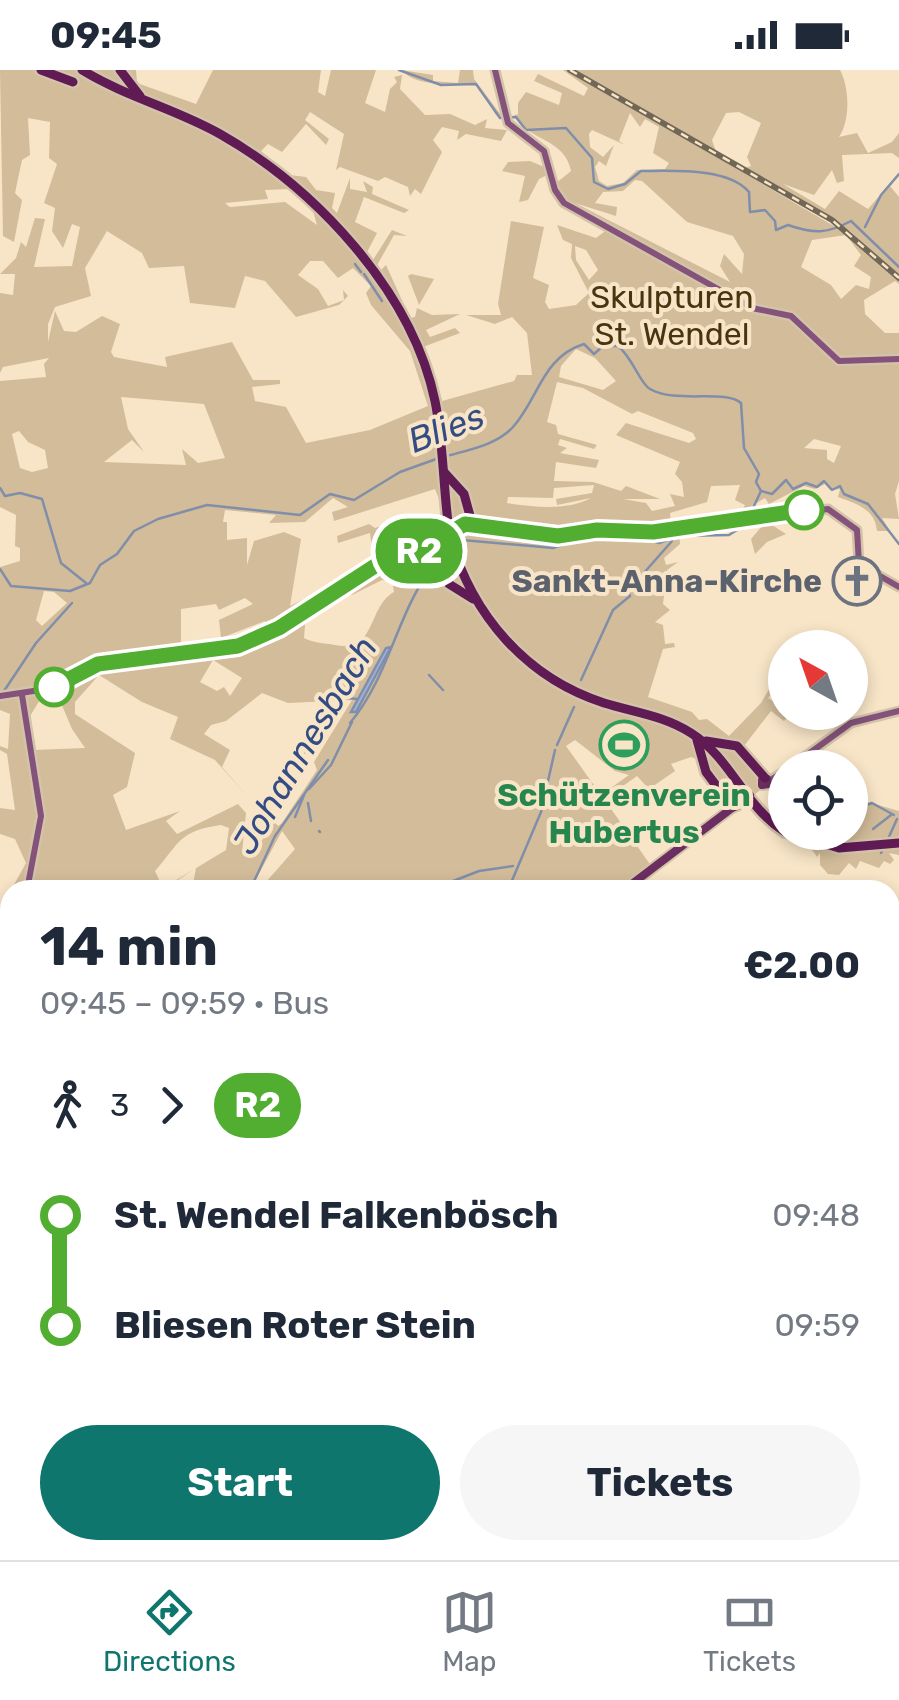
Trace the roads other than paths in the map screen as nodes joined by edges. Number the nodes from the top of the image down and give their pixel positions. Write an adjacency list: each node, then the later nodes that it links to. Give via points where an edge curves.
1 (42, 70): 5 (highway)
2 (83, 70): 3 (highway, via 107,82); 6 (highway)
3 (119, 70): 6 (highway, via 132,90)
4 (495, 70): 7 (main road, via 506,118 544,151 556,192 567,204 696,280 758,311 791,316 840,361)
5 (72, 76)
6 (155, 104): 8 (highway, via 265,163 325,216 372,272 408,330 435,401)
7 (899, 360)
8 (443, 469): 9 (highway); 10 (highway)
9 (464, 498): 10 (highway, via 454,492); 11 (highway)
10 (446, 502): 13 (highway, bridge)
11 (472, 520): 12 (main road); 15 (main road, via 558,536 648,532 825,508 858,533 859,564)
12 (425, 552): 14 (highway); 17 (main road, via 380,564 238,646 98,664 54,687)
13 (459, 565): 14 (highway, via 455,578); 16 (highway)
14 (443, 576): 16 (highway)
15 (899, 587)
16 (478, 605): 19 (highway, via 514,649 551,678)
17 (11, 697): 30 (main road, via 41,816)
18 (899, 711): 20 (main road, via 851,722)
19 (696, 736): 21 (highway, via 734,745); 22 (highway); 24 (highway)
20 (813, 750)
21 (746, 755): 22 (highway, via 729,755); 25 (highway)
22 (729, 772): 24 (highway, via 716,765); 27 (highway)
23 (768, 776): 25 (highway)
24 (711, 778): 26 (highway)
25 (763, 779): 26 (main road)
26 (738, 801): 31 (main road)
27 (768, 818)
28 (899, 843): 29 (highway)
29 (868, 846)
30 (29, 880)
31 (637, 880)

